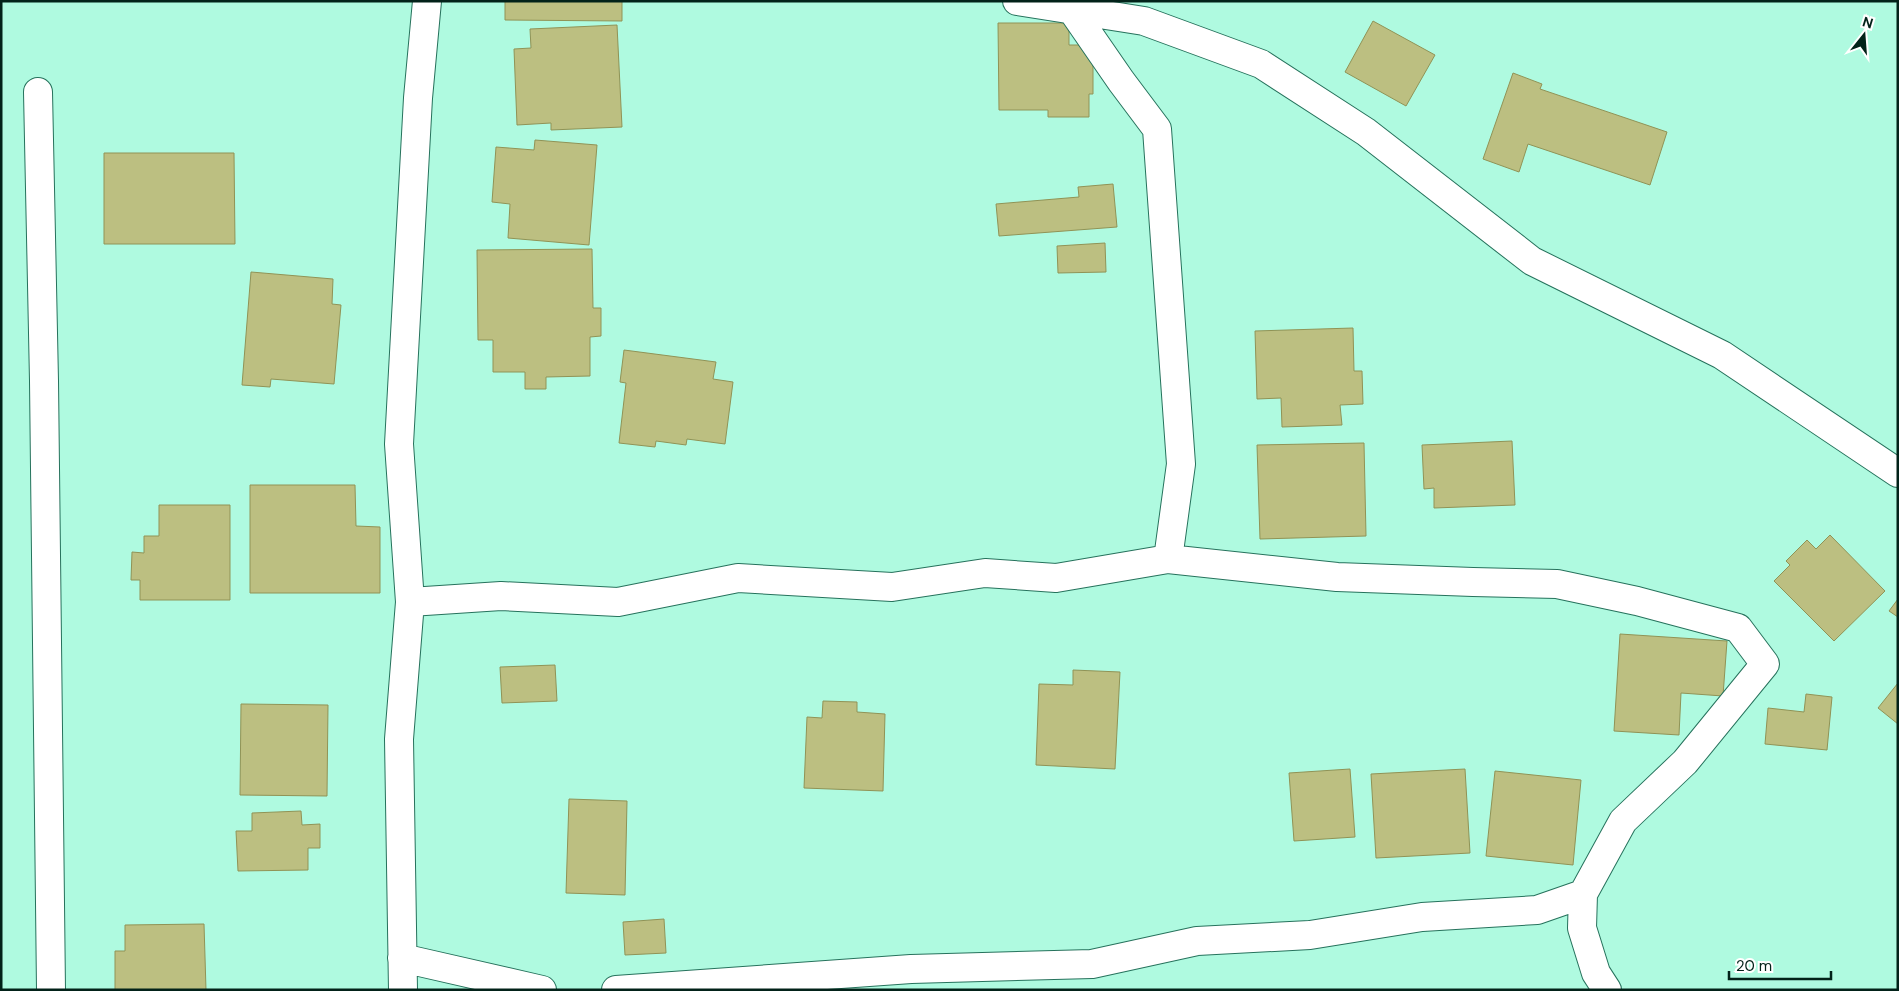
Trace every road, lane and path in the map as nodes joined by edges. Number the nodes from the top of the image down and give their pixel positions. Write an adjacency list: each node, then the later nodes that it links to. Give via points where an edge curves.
1 (427, 1): 7 (street, via 418,98 399,444)
2 (1017, 1): 3 (street)
3 (1072, 10): 5 (street, via 1144,21 1262,64 1366,132 1532,261 1722,355); 6 (street, via 1157,129 1181,464)
4 (38, 92): 10 (street)
5 (1898, 473)
6 (1168, 559): 7 (street, via 1056,578 985,573 892,588 738,578 618,602 501,596); 8 (street, via 1337,577 1557,584 1637,600 1738,628 1765,664 1685,762 1623,820)
7 (410, 602): 9 (street, via 398,739)
8 (1583, 894): 13 (street, via 1537,910 1422,917 1310,935 1197,941 1092,964 911,969); 14 (street, via 1582,928 1596,973)
9 (402, 958): 11 (street); 12 (street)
10 (50, 990)
11 (403, 990)
12 (542, 990)
13 (616, 990)
14 (1606, 990)

